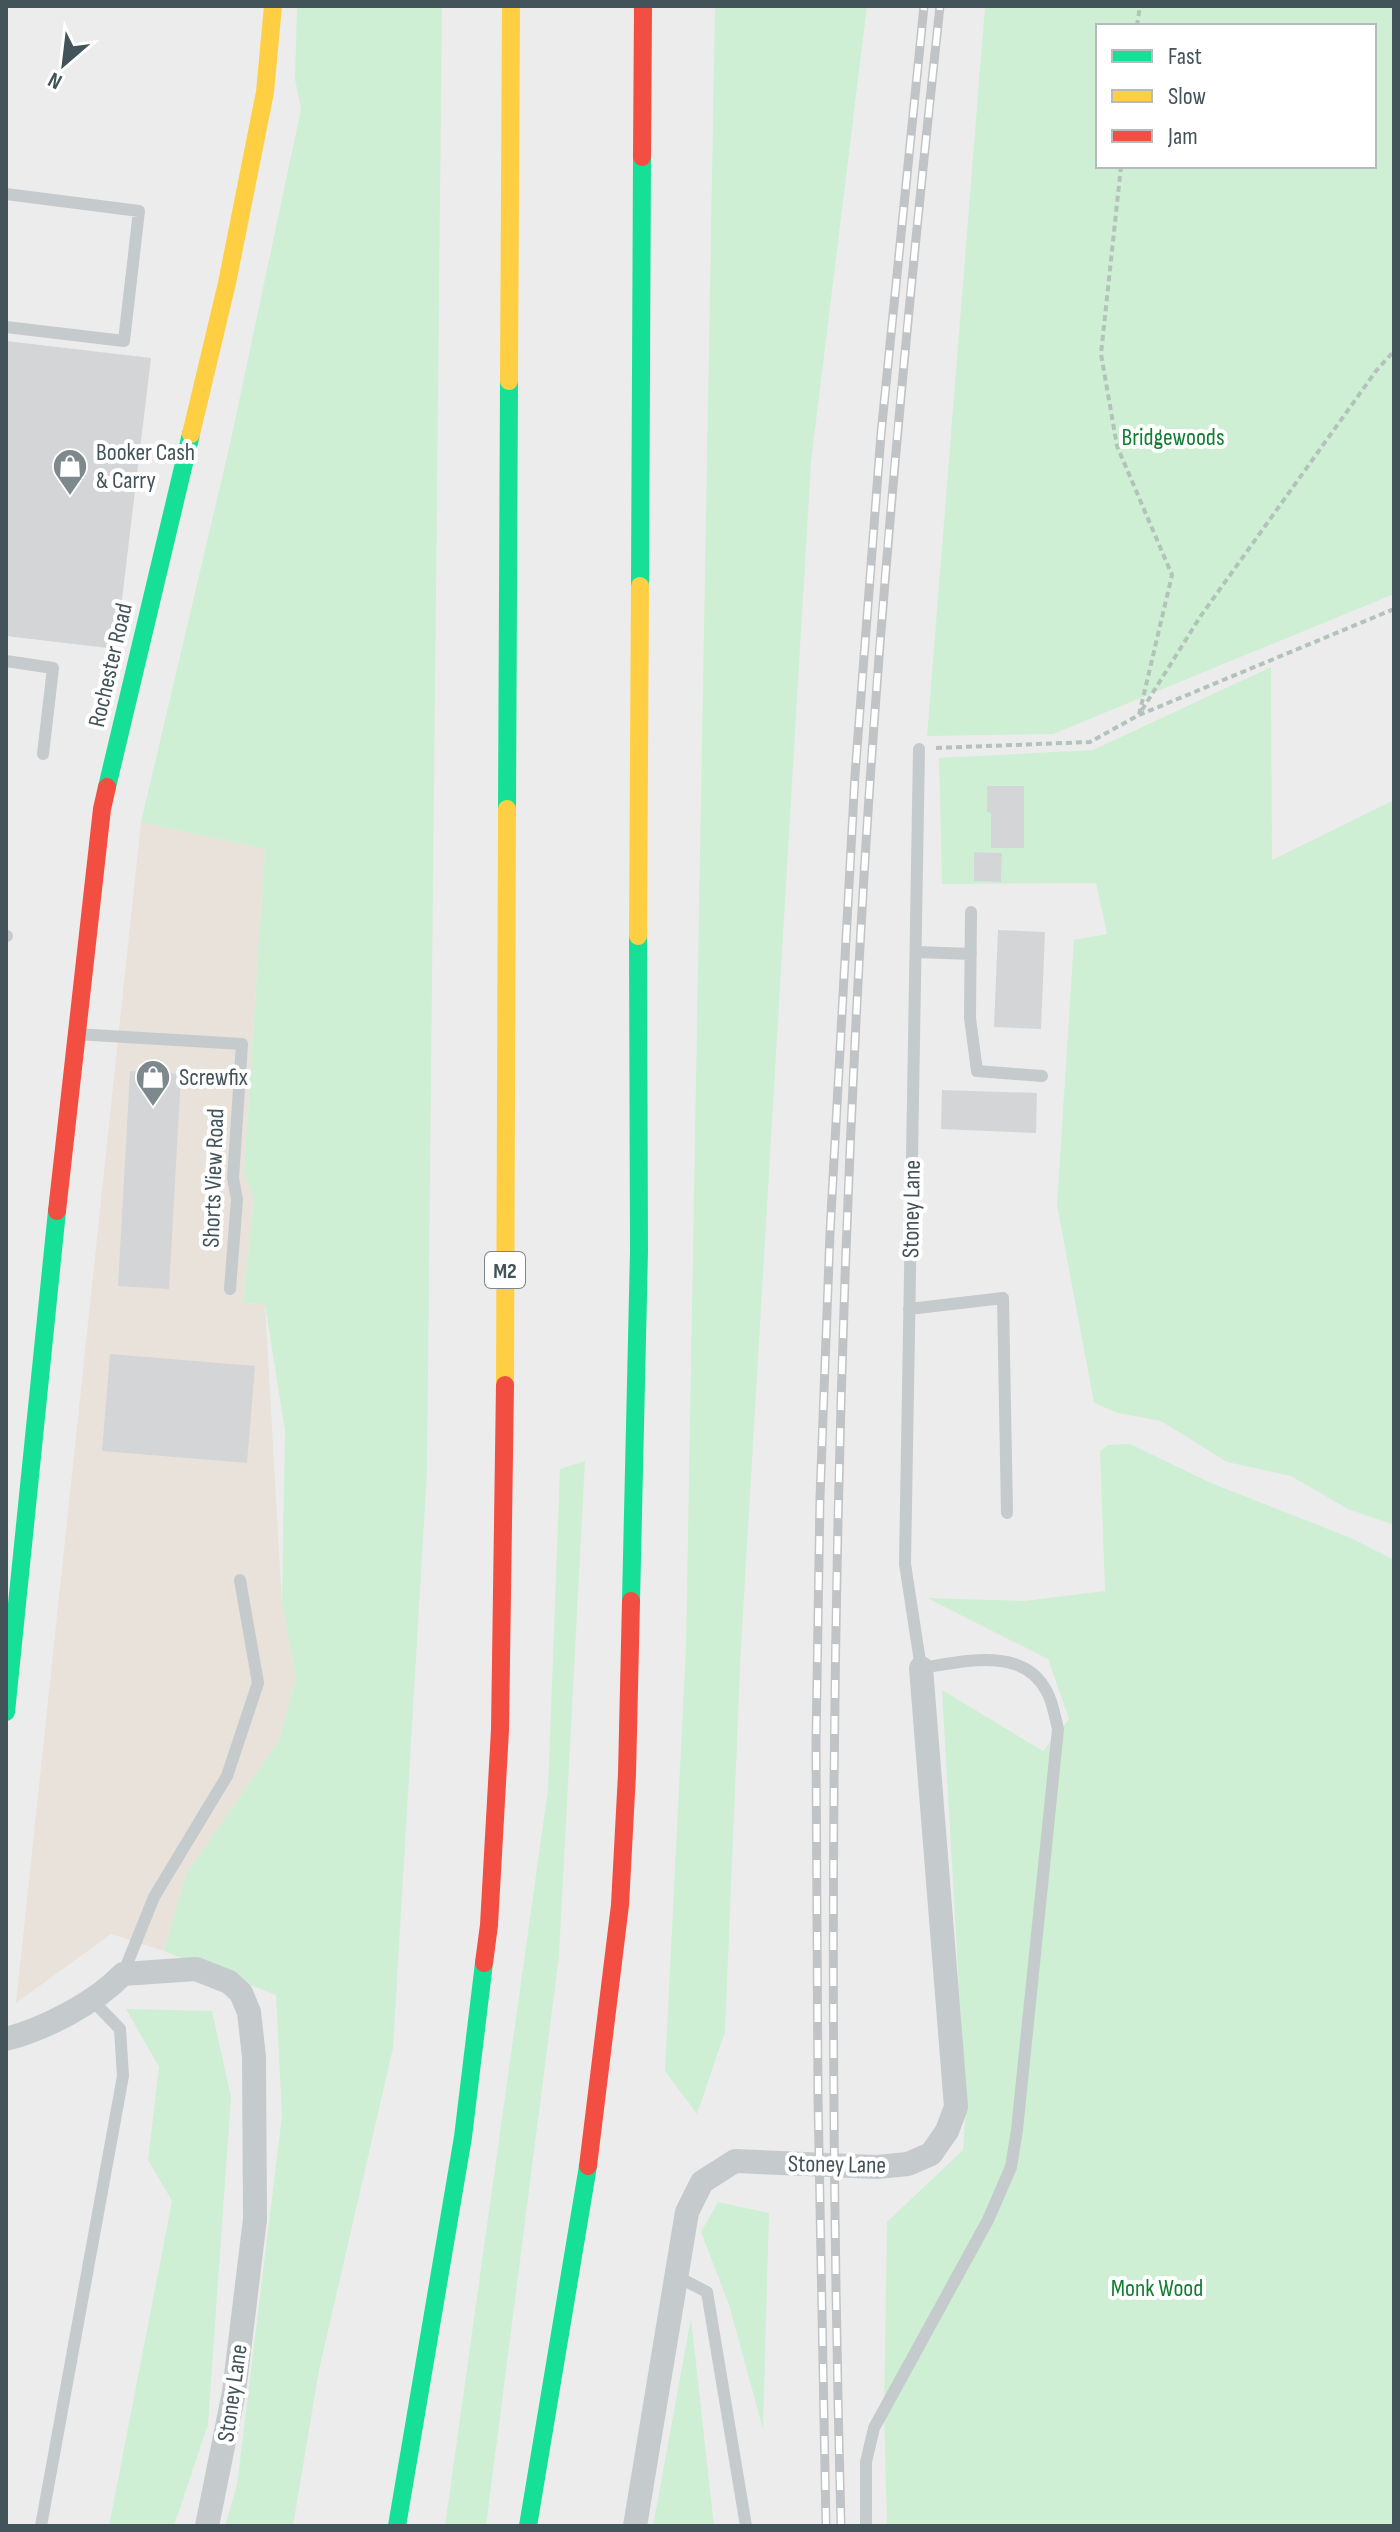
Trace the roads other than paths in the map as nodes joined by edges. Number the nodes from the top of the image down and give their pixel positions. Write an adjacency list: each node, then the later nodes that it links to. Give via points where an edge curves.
1 (273, 6): 12 (main road, Rochester Road, via 265,92 227,283 102,809)
2 (511, 6): 26 (main road, M2, via 500,1730 489,1925 463,2137)
3 (643, 6): 27 (main road, via 639,1251 627,1774 620,1905 603,2059)
4 (6, 194): 5 (lane, via 139,211 124,341)
5 (6, 327)
6 (6, 661): 8 (lane, via 53,668)
7 (919, 749): 10 (lane, Stoney Lane)
8 (43, 754)
9 (971, 912): 11 (lane)
10 (916, 952): 11 (lane); 15 (lane, Stoney Lane)
11 (971, 954): 13 (lane, via 970,1018 977,1071)
12 (75, 1034): 14 (lane, Shorts View Road, via 242,1044); 19 (main road, Rochester Road)
13 (1042, 1076)
14 (230, 1289)
15 (909, 1309): 16 (lane, via 1003,1298); 18 (lane, Stoney Lane, via 905,1564)
16 (1007, 1513)
17 (240, 1580): 20 (lane, via 258,1683 227,1776 154,1897)
18 (921, 1668): 23 (street, Stoney Lane, via 956,2107 947,2131 931,2154 908,2164 735,2161 702,2182 687,2212); 30 (lane, via 995,1659 1018,1665 1039,1679 1058,1729 1011,2167 988,2220 874,2428 866,2462)
19 (6, 1712)
20 (123, 1974): 21 (street); 25 (street, Stoney Lane, via 196,1969 229,1982 249,2012 255,2219 234,2392)
21 (92, 2000): 22 (street); 24 (lane, via 120,2029 123,2076)
22 (6, 2039)
23 (678, 2277): 28 (street, Stoney Lane); 29 (lane, via 707,2292)
24 (41, 2526)
25 (207, 2526)
26 (397, 2526)
27 (528, 2526)
28 (635, 2526)
29 (746, 2526)
30 (866, 2526)

